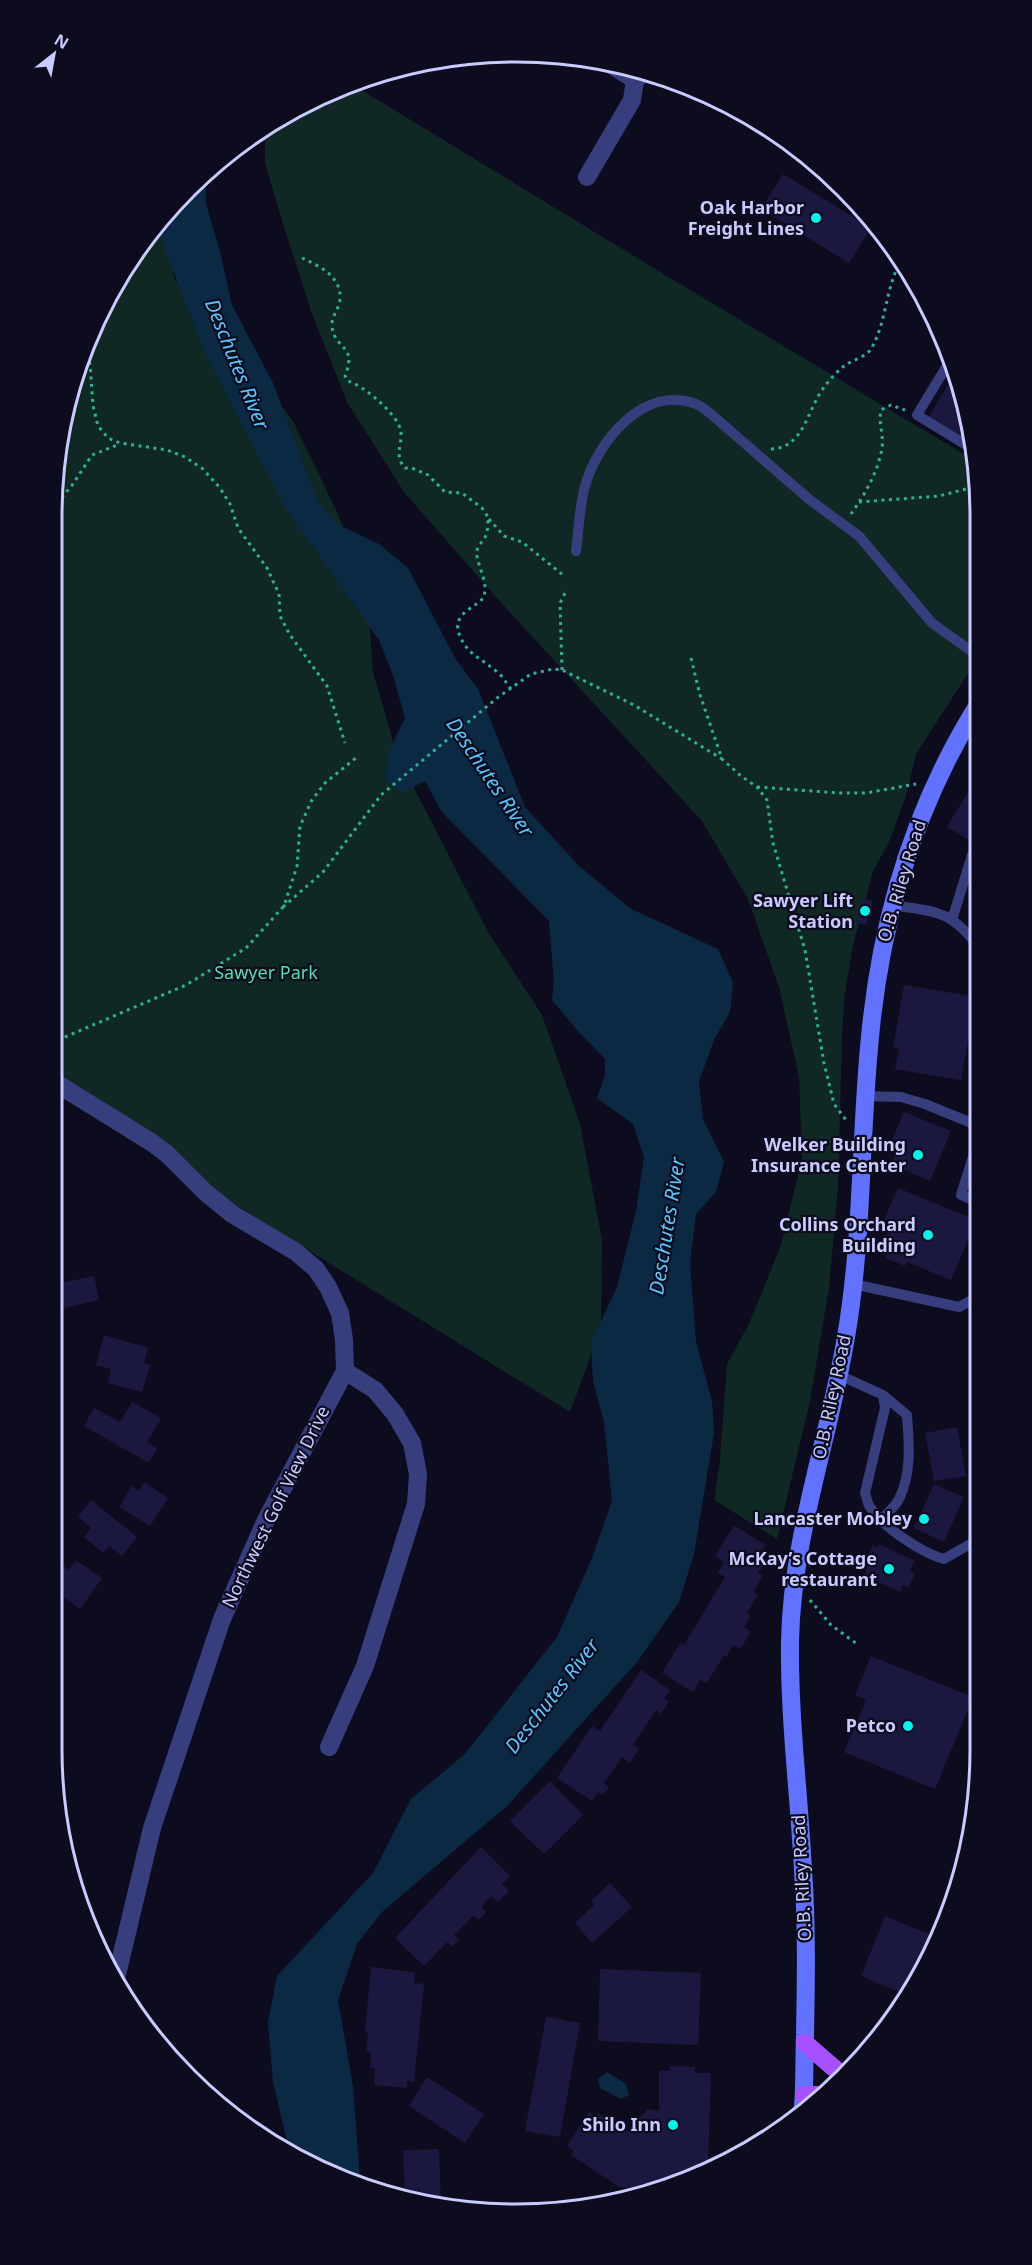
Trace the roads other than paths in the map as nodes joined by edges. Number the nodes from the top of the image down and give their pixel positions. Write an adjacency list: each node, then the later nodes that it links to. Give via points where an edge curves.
1 (639, 79): 2 (street, via 632,100)
2 (587, 177)
3 (945, 368): 4 (lane, via 917,415)
4 (965, 444)
5 (576, 551): 6 (lane, via 585,486 604,445 620,425 662,401 696,404 859,536 932,623)
6 (970, 650)
7 (970, 719): 9 (street, O.B. Riley Road, via 936,781)
8 (970, 862): 10 (lane)
9 (891, 905): 10 (lane, via 940,913); 13 (street, O.B. Riley Road, via 876,982)
10 (952, 920): 11 (lane)
11 (970, 935)
12 (62, 1087): 19 (street, Northwest Golf View Drive, via 151,1142 232,1214 296,1252 316,1269 340,1313)
13 (865, 1096): 14 (lane, via 901,1097); 17 (street, O.B. Riley Road)
14 (970, 1122)
15 (970, 1166): 16 (lane, via 961,1195)
16 (970, 1199)
17 (854, 1284): 18 (lane, via 959,1308); 20 (street, O.B. Riley Road)
18 (970, 1301)
19 (345, 1371): 24 (street, via 375,1390 395,1414 412,1443 418,1474 416,1504 369,1655); 25 (street, Northwest Golf View Drive, via 266,1520 222,1619 152,1828)
20 (838, 1375): 21 (lane); 26 (street, O.B. Riley Road, via 797,1557 790,1637 792,1738 804,1870)
21 (883, 1395): 22 (lane, via 885,1408 865,1493 868,1505); 22 (lane, via 907,1415 909,1443 907,1475 898,1500)
22 (880, 1520): 23 (lane, via 932,1556 944,1559)
23 (970, 1544)
24 (329, 1747)
25 (118, 1969)
26 (805, 2043): 27 (main road); 28 (street, O.B. Riley Road)
27 (837, 2070)
28 (808, 2098)

